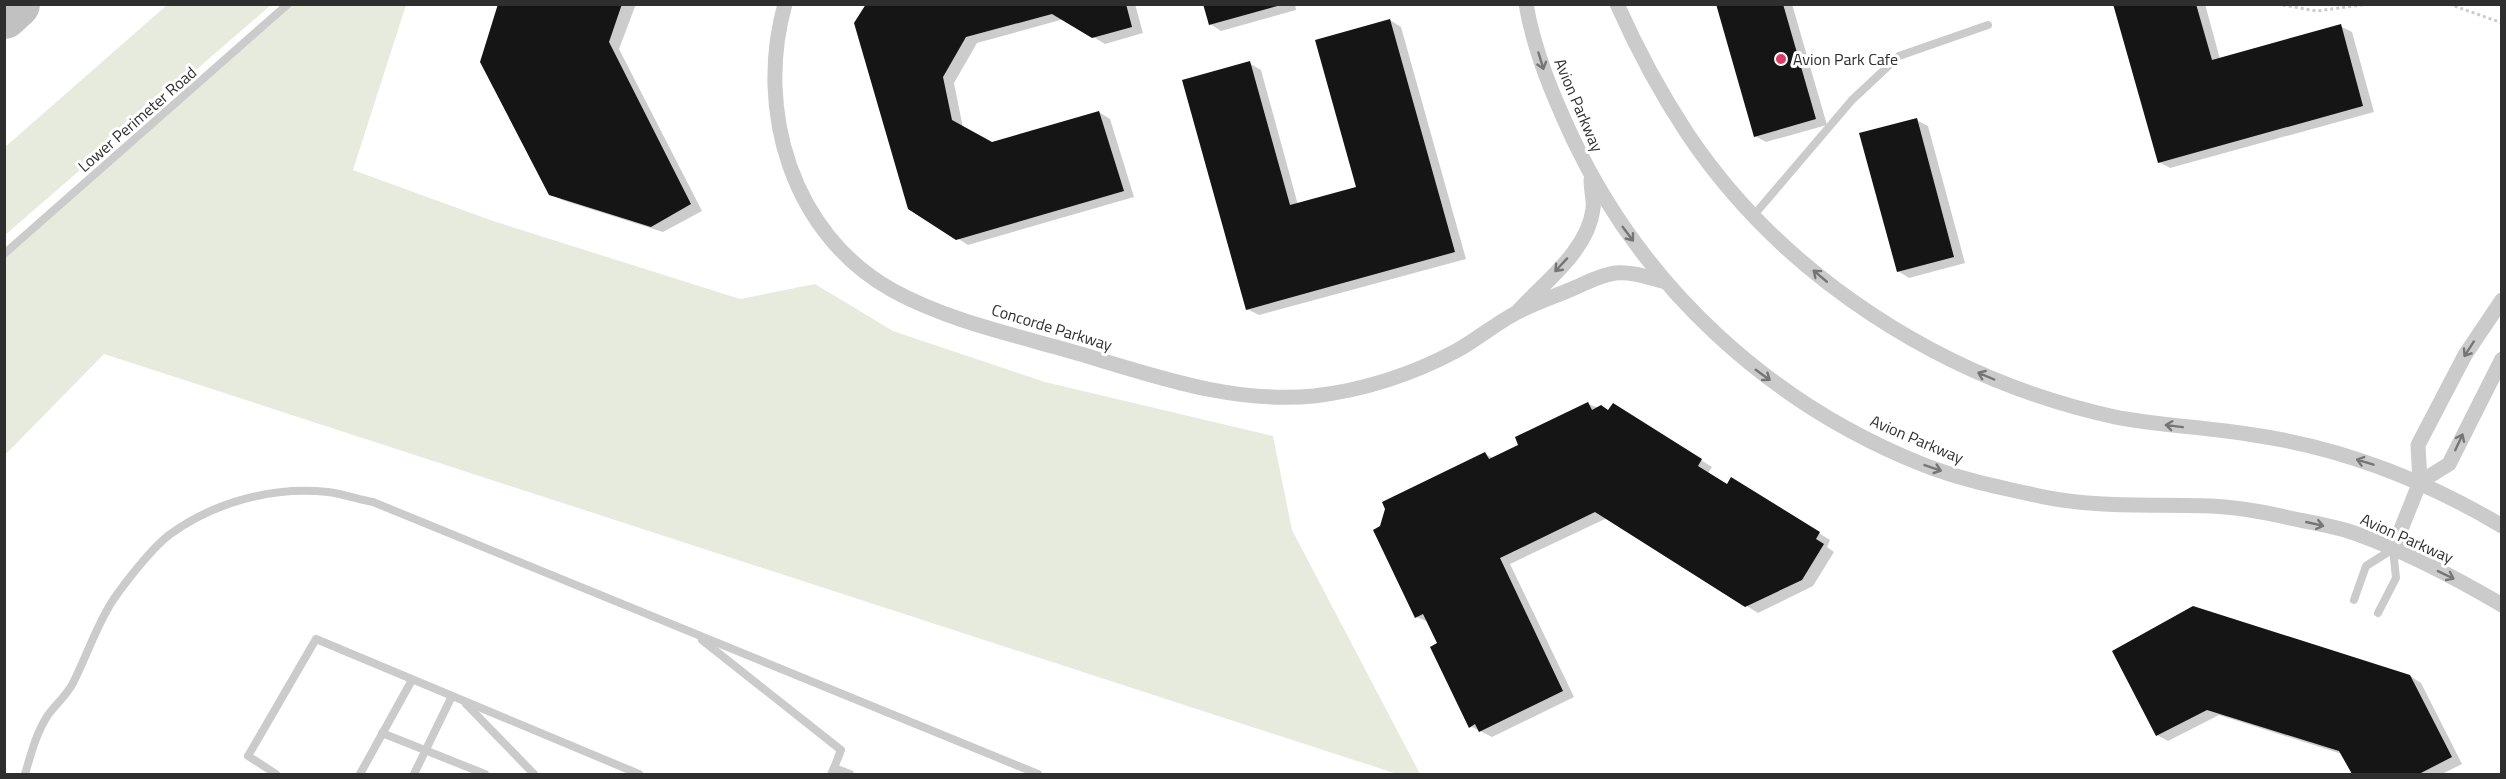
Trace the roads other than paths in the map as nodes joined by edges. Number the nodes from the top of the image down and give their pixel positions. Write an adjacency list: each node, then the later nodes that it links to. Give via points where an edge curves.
1 (288, 4): 8 (lane, Lower Perimeter Road)
2 (785, 4): 11 (street, Concorde Parkway, via 774,61 774,98 785,155 798,189 845,254 909,299 1162,378 1221,393 1282,398 1389,381 1457,350)
3 (1526, 4): 6 (street, Avion Parkway, one-way to 6, via 1541,63)
4 (1617, 4): 7 (street, via 1660,92 1719,176)
5 (1988, 25): 7 (lane, via 1899,56 1852,100)
6 (1590, 175): 9 (street, Avion Parkway, one-way to 9, via 1625,231); 11 (street, Concorde Parkway, one-way to 11, via 1593,207 1588,230 1574,252)
7 (1754, 215): 13 (street, one-way to 7, via 2322,448 2115,417 2013,387 1918,343 1874,315 1791,252)
8 (4, 254)
9 (1666, 282): 11 (street, Concorde Parkway, via 1619,272); 15 (street, Avion Parkway, one-way to 15, via 1730,348 1799,401 1876,444 1925,465 1966,479 2082,503 2258,511 2354,533)
10 (2502, 300): 13 (street, one-way to 13, via 2465,355 2418,444)
11 (1515, 314)
12 (2502, 359): 13 (street, one-way to 12, via 2449,464)
13 (2420, 482): 14 (street); 15 (street)
14 (2502, 526)
15 (2393, 549): 16 (lane, via 2366,566); 17 (street, Avion Parkway, one-way to 17); 18 (lane, via 2396,578)
16 (2354, 600)
17 (2502, 605)
18 (2378, 613)
19 (694, 633): 25 (lane, via 840,750); 27 (lane, via 373,502 329,492 257,496 195,519 168,536 138,568 116,595 71,687 48,716); 35 (lane)
20 (412, 680): 21 (lane); 23 (lane); 28 (lane, via 316,639 248,756)
21 (452, 696): 22 (lane); 24 (lane)
22 (463, 701): 26 (lane); 32 (lane)
23 (382, 733): 24 (lane); 29 (lane)
24 (427, 751): 30 (lane); 31 (lane)
25 (833, 771): 34 (lane)
26 (630, 773): 33 (lane)
27 (25, 774)
28 (276, 774)
29 (360, 774)
30 (414, 774)
31 (485, 774)
32 (534, 774)
33 (639, 774)
34 (850, 774)
35 (1038, 774)

